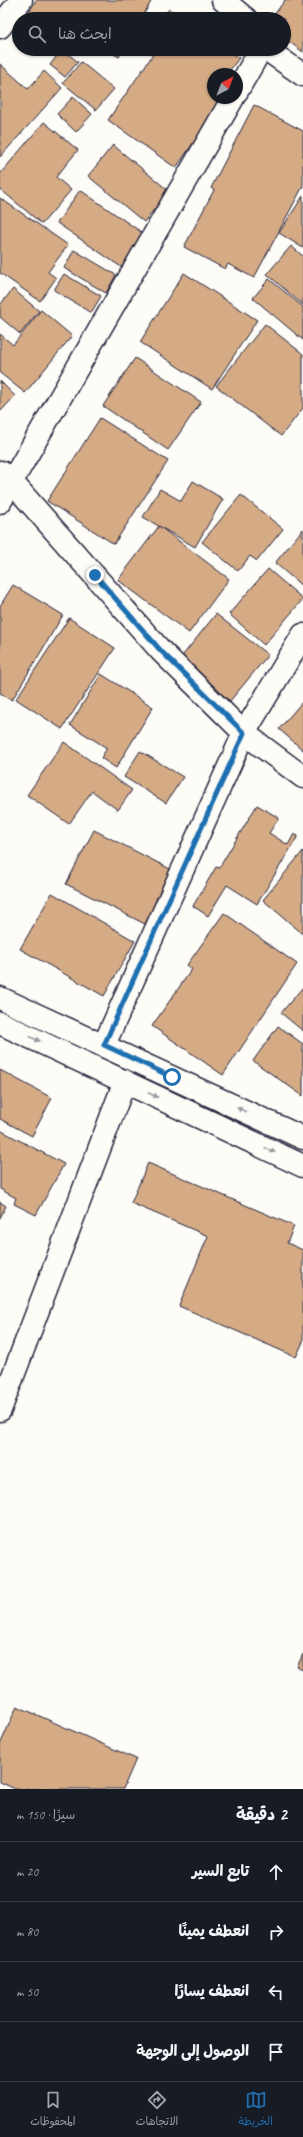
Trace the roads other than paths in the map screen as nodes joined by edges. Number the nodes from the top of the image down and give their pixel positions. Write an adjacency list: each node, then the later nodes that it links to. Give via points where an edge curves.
1 (21, 0): 4 (street)
2 (223, 0): 3 (street)
3 (238, 12)
4 (0, 27)
5 (257, 56): 8 (street)
6 (276, 56): 7 (street)
7 (303, 75)
8 (243, 80)
9 (229, 104): 10 (street)
10 (6, 476): 11 (street); 13 (street, via 161,651)
11 (0, 502)
12 (303, 636): 13 (street)
13 (244, 733): 14 (street); 17 (street)
14 (303, 777)
15 (0, 998): 17 (street)
16 (0, 1023): 18 (street, one-way to 18)
17 (104, 1045): 19 (street, one-way to 17)
18 (125, 1081): 20 (street, one-way to 20); 21 (street)
19 (303, 1138)
20 (303, 1166)
21 (0, 1410)

